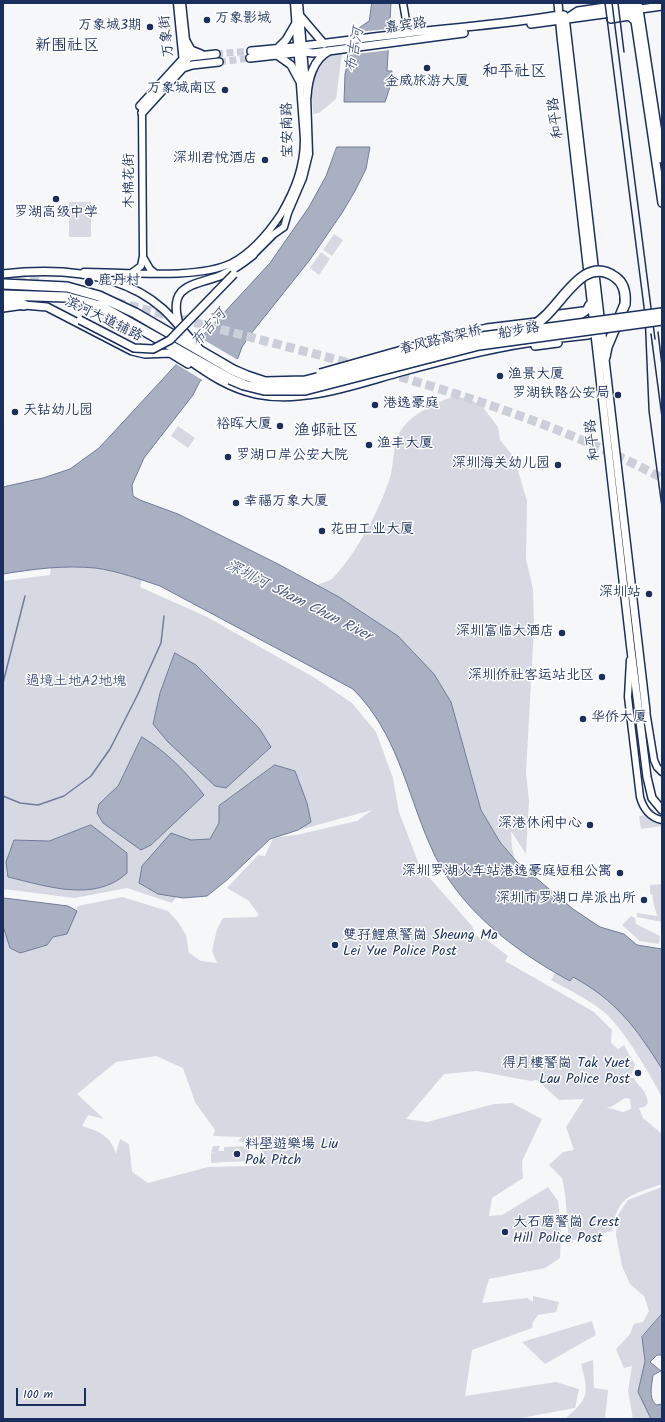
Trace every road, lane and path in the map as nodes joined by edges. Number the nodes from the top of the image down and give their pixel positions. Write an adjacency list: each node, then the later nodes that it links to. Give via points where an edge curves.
1 (177, 3): 21 (street, 万象街)
2 (182, 3): 14 (street, 万象街)
3 (294, 3): 12 (street, 宝安南路)
4 (299, 3): 12 (street, 宝安南路)
5 (403, 3): 13 (street)
6 (558, 3): 11 (main road, 和平路)
7 (633, 3): 11 (main road, 嘉宾路, via 578,11)
8 (662, 6): 9 (main road, 嘉宾路)
9 (638, 7): 10 (main road, 嘉宾路); 25 (main road)
10 (629, 14): 11 (main road, 嘉宾路); 26 (main road, via 634,13)
11 (562, 18): 13 (main road, 嘉宾路); 17 (main road, 嘉宾路); 34 (main road, 和平路); 45 (main road, 和平路)
12 (299, 20): 15 (main road); 16 (street, 宝安南路); 18 (main road)
13 (408, 32): 15 (main road, 嘉宾路)
14 (186, 41): 21 (street, 万象街); 21 (main road, via 188,48 193,52 212,54)
15 (324, 44): 16 (main road, 嘉宾路)
16 (300, 49): 17 (main road, 嘉宾路, via 313,53); 18 (main road, 嘉宾路); 22 (street, 宝安南路); 23 (street, 宝安南路)
17 (330, 51): 23 (main road, via 319,59 311,73)
18 (276, 52): 19 (main road, 嘉宾路); 22 (main road, via 290,63)
19 (250, 55)
20 (219, 62): 21 (main road)
21 (185, 64): 24 (main road)
22 (299, 80): 31 (street, 宝安南路, via 304,139 303,160 292,193 272,227 250,250 230,264 198,272)
23 (307, 96): 27 (street, 宝安南路, via 309,148 303,178 284,227)
24 (141, 110): 28 (street, 木棉花街)
25 (662, 159)
26 (662, 203)
27 (253, 255): 38 (main road, bridge, via 170,340 153,349 134,348 59,309); 52 (main road, via 228,272 193,284 182,292 178,300)
28 (143, 256): 30 (street, via 141,266); 31 (street, via 150,269)
29 (72, 272): 30 (street, 宝安南路); 32 (main road); 52 (main road, via 101,277 139,293 162,309)
30 (133, 272): 31 (street, 宝安南路)
31 (156, 273)
32 (3, 274)
33 (3, 284): 52 (highway, via 51,285 83,290 134,312)
34 (590, 294): 39 (main road); 48 (main road, 和平路)
35 (3, 295): 52 (highway, via 55,296 88,302)
36 (3, 301): 37 (highway)
37 (24, 305): 38 (main road, 滨河大道辅路); 40 (main road, 滨河大道辅路)
38 (39, 305): 52 (main road, 滨河大道辅路, via 56,311 140,354)
39 (589, 305): 42 (main road, 船步路, via 581,315); 46 (main road, 船步路, via 582,311)
40 (3, 308)
41 (662, 313): 47 (highway, 春风路高架桥, bridge)
42 (568, 318): 44 (main road, 船步路); 50 (main road, via 575,321 578,326 577,332)
43 (662, 320): 56 (highway, 春风路高架桥, bridge, via 479,345 305,390 264,390 244,385)
44 (531, 322): 46 (main road, 船步路); 51 (main road, via 525,327 524,334 527,340)
45 (601, 323): 48 (main road); 55 (main road, 和平路)
46 (496, 327): 57 (main road, 船步路, bridge, via 459,334)
47 (510, 332): 55 (highway, bridge, via 539,323 576,282 590,273 605,272 619,280 625,293 625,304); 57 (highway, 春风路高架桥, bridge, via 451,343 317,379)
48 (594, 332): 49 (main road, 船步路); 54 (main road, 和平路)
49 (581, 336): 50 (main road, 船步路); 54 (main road, via 589,337)
50 (569, 337): 51 (main road, 船步路)
51 (533, 342): 53 (main road, 船步路)
52 (178, 345): 53 (main road, 船步路, via 211,376 229,386 282,397 311,394 462,356); 56 (highway); 56 (highway, via 202,352)
53 (521, 345): 54 (main road, via 587,340)
54 (596, 346): 58 (main road, 和平路)
55 (605, 357): 59 (main road, 和平路)
56 (232, 374): 57 (highway, 春风路高架桥, bridge)
57 (282, 383)
58 (631, 650): 61 (main road, 和平路, via 649,791); 62 (street, via 628,697 640,795 650,814)
59 (646, 711): 60 (street, via 654,760)
60 (662, 772)
61 (662, 810)
62 (662, 820)

